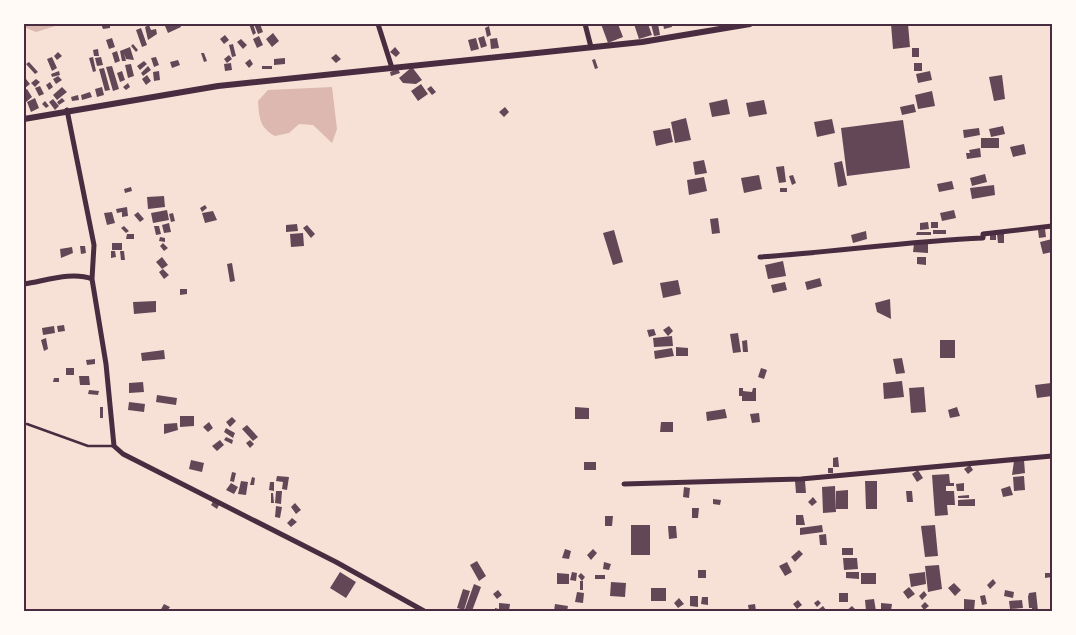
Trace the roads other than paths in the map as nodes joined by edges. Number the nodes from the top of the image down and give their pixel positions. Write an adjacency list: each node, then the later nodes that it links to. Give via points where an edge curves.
1 (378, 24): 5 (street)
2 (585, 24): 4 (street)
3 (750, 24): 4 (street)
4 (591, 47): 5 (street)
5 (392, 68): 6 (street, via 218,86)
6 (67, 110): 7 (street); 10 (street, via 94,245)
7 (24, 119)
8 (1052, 226): 9 (street, via 984,234 983,238)
9 (760, 257)
10 (92, 279): 11 (street, via 70,277); 13 (street, via 106,364)
11 (24, 284)
12 (27, 424): 13 (lane, via 88,446)
13 (114, 446): 16 (street, via 123,454 336,562)
14 (1052, 456): 15 (street, via 801,479)
15 (624, 484)
16 (424, 611)

